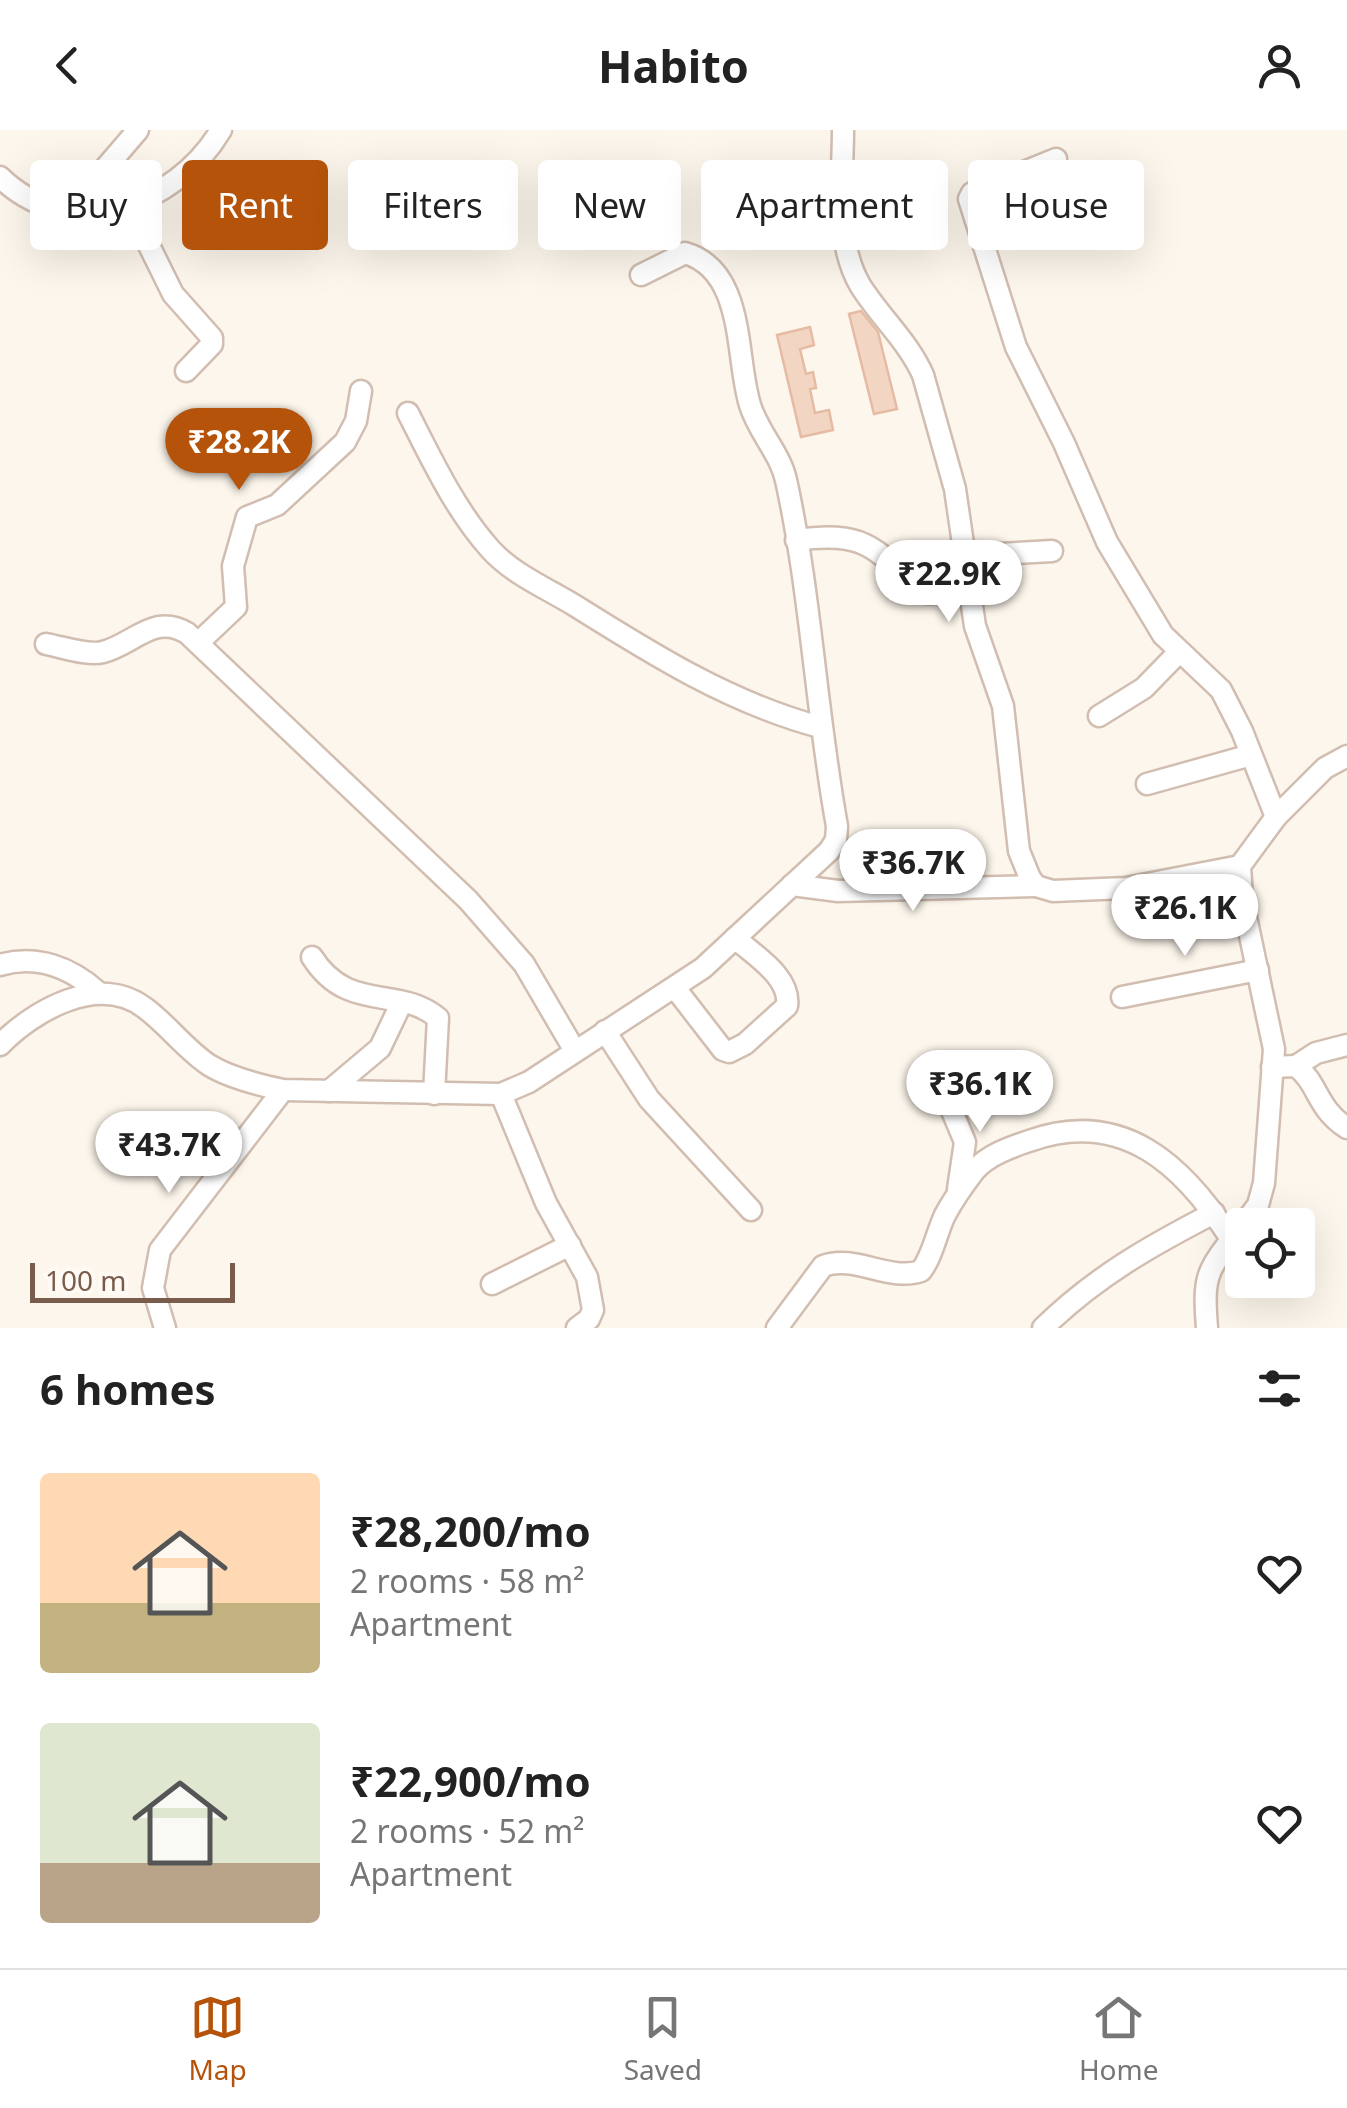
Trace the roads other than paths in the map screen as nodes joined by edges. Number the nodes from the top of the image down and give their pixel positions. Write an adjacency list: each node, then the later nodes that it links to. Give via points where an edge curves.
1 (138, 130): 5 (street)
2 (221, 130): 7 (street, via 193,168)
3 (843, 130): 16 (street, via 846,249 858,280 923,375 954,489)
4 (1056, 159): 20 (street, via 972,193 971,207 1016,347 1108,542)
5 (112, 160)
6 (1, 183): 8 (street)
7 (162, 187)
8 (30, 201)
9 (152, 250): 11 (street, via 174,294 212,338)
10 (641, 275): 14 (street, via 685,253 728,290 748,402 785,476)
11 (186, 370)
12 (361, 390): 18 (street, via 345,442 278,505 248,517 232,566 236,607)
13 (408, 413): 22 (street, via 444,486 494,554 716,688)
14 (796, 540): 17 (street, via 831,538 876,548 926,594); 22 (street)
15 (1052, 551): 16 (street)
16 (964, 556): 17 (street)
17 (966, 579): 29 (street, via 1004,706 1020,850)
18 (198, 643): 19 (street, via 170,625 144,630 105,651); 41 (street, via 468,900 524,964)
19 (46, 644)
20 (1179, 652): 21 (street, via 1144,688); 23 (street, via 1221,690)
21 (1099, 716)
22 (820, 727): 28 (street, via 836,840)
23 (1252, 755): 25 (street); 26 (street)
24 (1344, 759): 26 (street)
25 (1147, 784)
26 (1276, 817): 27 (street)
27 (1240, 866): 29 (street, via 1126,888); 33 (street)
28 (792, 885): 29 (street, via 838,891); 30 (street)
29 (1036, 886)
30 (735, 938): 34 (street); 34 (street, via 779,978 788,997 787,1006 745,1044 723,1050)
31 (312, 957): 37 (street, via 329,981)
32 (0, 964): 35 (street, via 62,967)
33 (1258, 970): 36 (street); 43 (street)
34 (674, 988): 38 (street)
35 (98, 992): 39 (street, via 37,1013); 45 (street, via 134,1000 213,1068)
36 (1122, 997)
37 (401, 1004): 46 (street, via 380,1048); 47 (street, via 438,1018)
38 (605, 1032): 41 (street); 54 (street, via 649,1099)
39 (0, 1045)
40 (1347, 1045): 42 (street)
41 (575, 1051): 48 (street)
42 (1296, 1066): 43 (street); 49 (street, via 1325,1112)
43 (1272, 1067): 53 (street, via 1264,1183)
44 (936, 1073): 50 (street)
45 (283, 1090): 46 (street); 60 (street, via 160,1250 154,1288)
46 (330, 1091): 47 (street)
47 (434, 1094): 48 (street)
48 (501, 1094): 57 (street)
49 (1347, 1128)
50 (964, 1150): 51 (street); 52 (street)
51 (983, 1162): 52 (street); 55 (street, via 1043,1136 1119,1135 1160,1155)
52 (957, 1197): 62 (street, via 920,1272 843,1262 822,1266)
53 (1256, 1208)
54 (751, 1210)
55 (1214, 1213): 56 (street); 63 (street, via 1133,1254)
56 (1225, 1220)
57 (570, 1245): 59 (street); 61 (street, via 594,1302 589,1319)
58 (1225, 1250): 64 (street, via 1206,1276)
59 (492, 1284)
60 (164, 1328)
61 (577, 1328)
62 (776, 1328)
63 (1043, 1328)
64 (1206, 1328)

